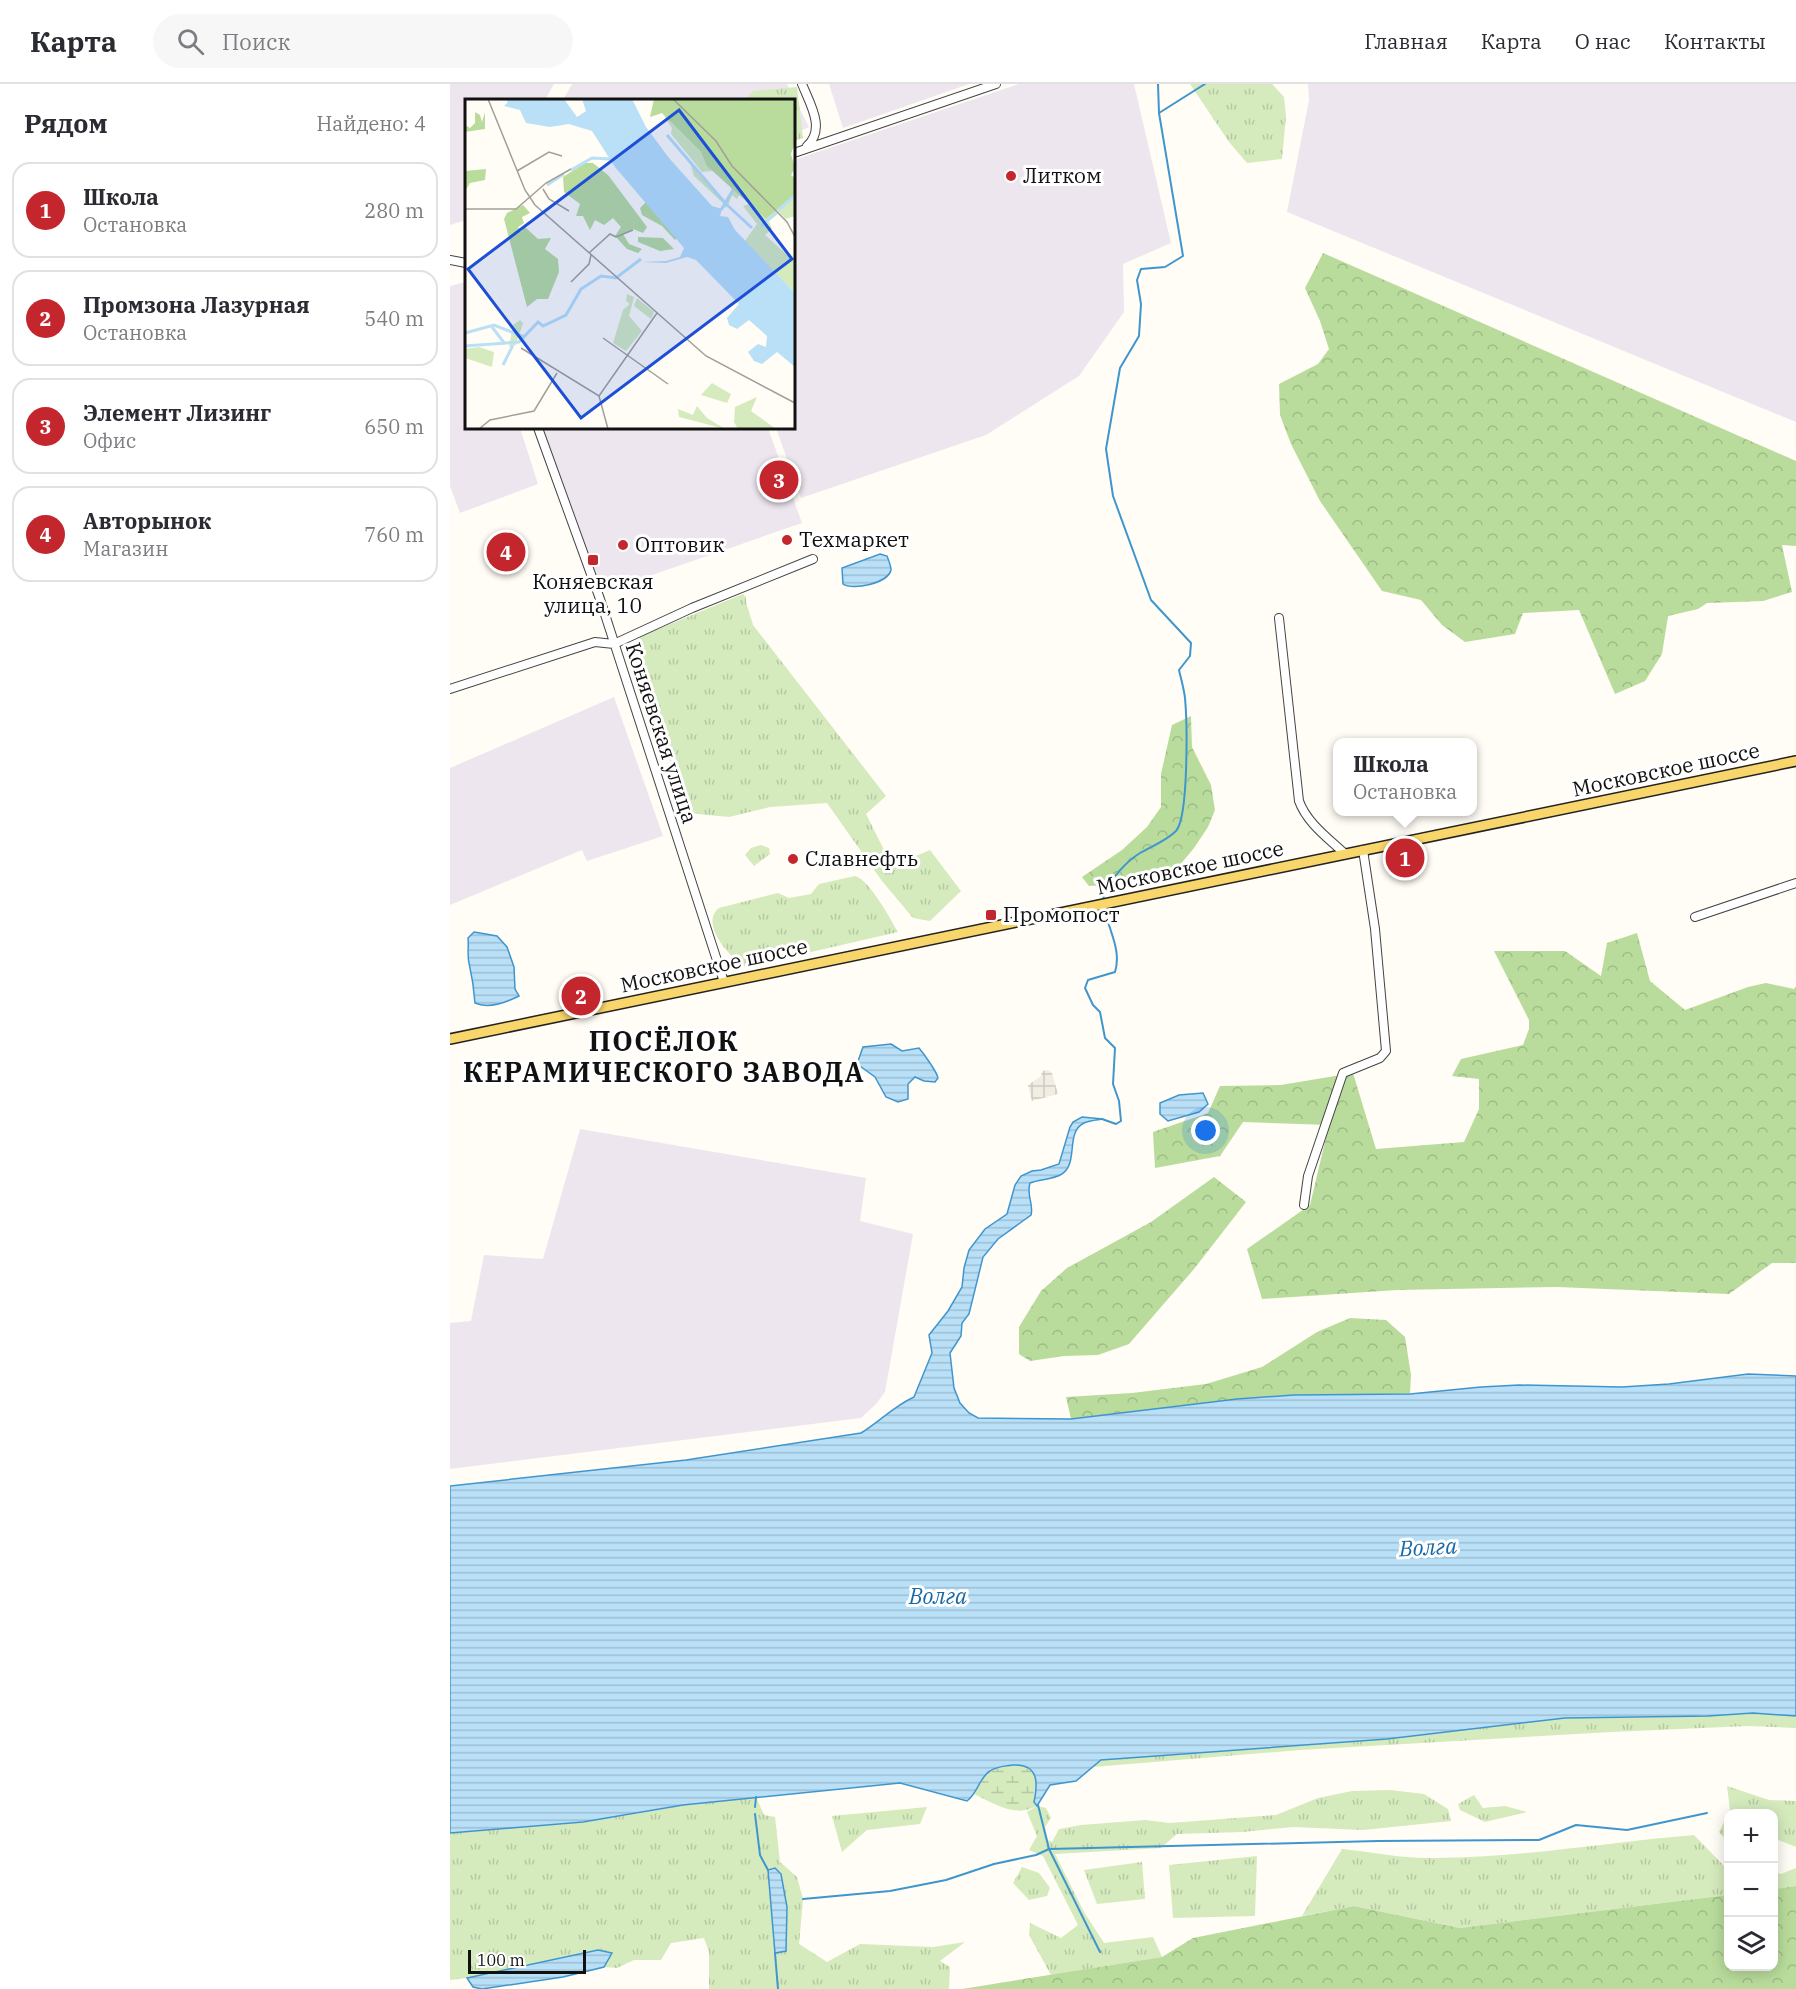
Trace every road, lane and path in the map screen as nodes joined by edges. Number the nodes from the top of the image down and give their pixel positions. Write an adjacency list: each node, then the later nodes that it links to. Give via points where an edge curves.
1 (802, 84): 3 (street, via 817,130 813,141)
2 (996, 84): 3 (street)
3 (797, 152)
4 (450, 260): 5 (street)
5 (465, 263)
6 (538, 429): 9 (street, Коняевская улица)
7 (813, 559): 9 (street)
8 (1279, 618): 13 (street, via 1299,801 1309,819)
9 (614, 644): 10 (street, via 595,642); 16 (street, Коняевская улица)
10 (450, 689)
11 (1796, 761): 12 (main road, Московское шоссе)
12 (1363, 850): 13 (main road, Московское шоссе); 18 (street, via 1386,1051 1380,1058 1342,1073 1308,1176)
13 (1345, 854): 16 (main road, Московское шоссе)
14 (1796, 883): 15 (street)
15 (1695, 917)
16 (724, 982): 17 (main road, Московское шоссе)
17 (450, 1039)
18 (1304, 1205)

